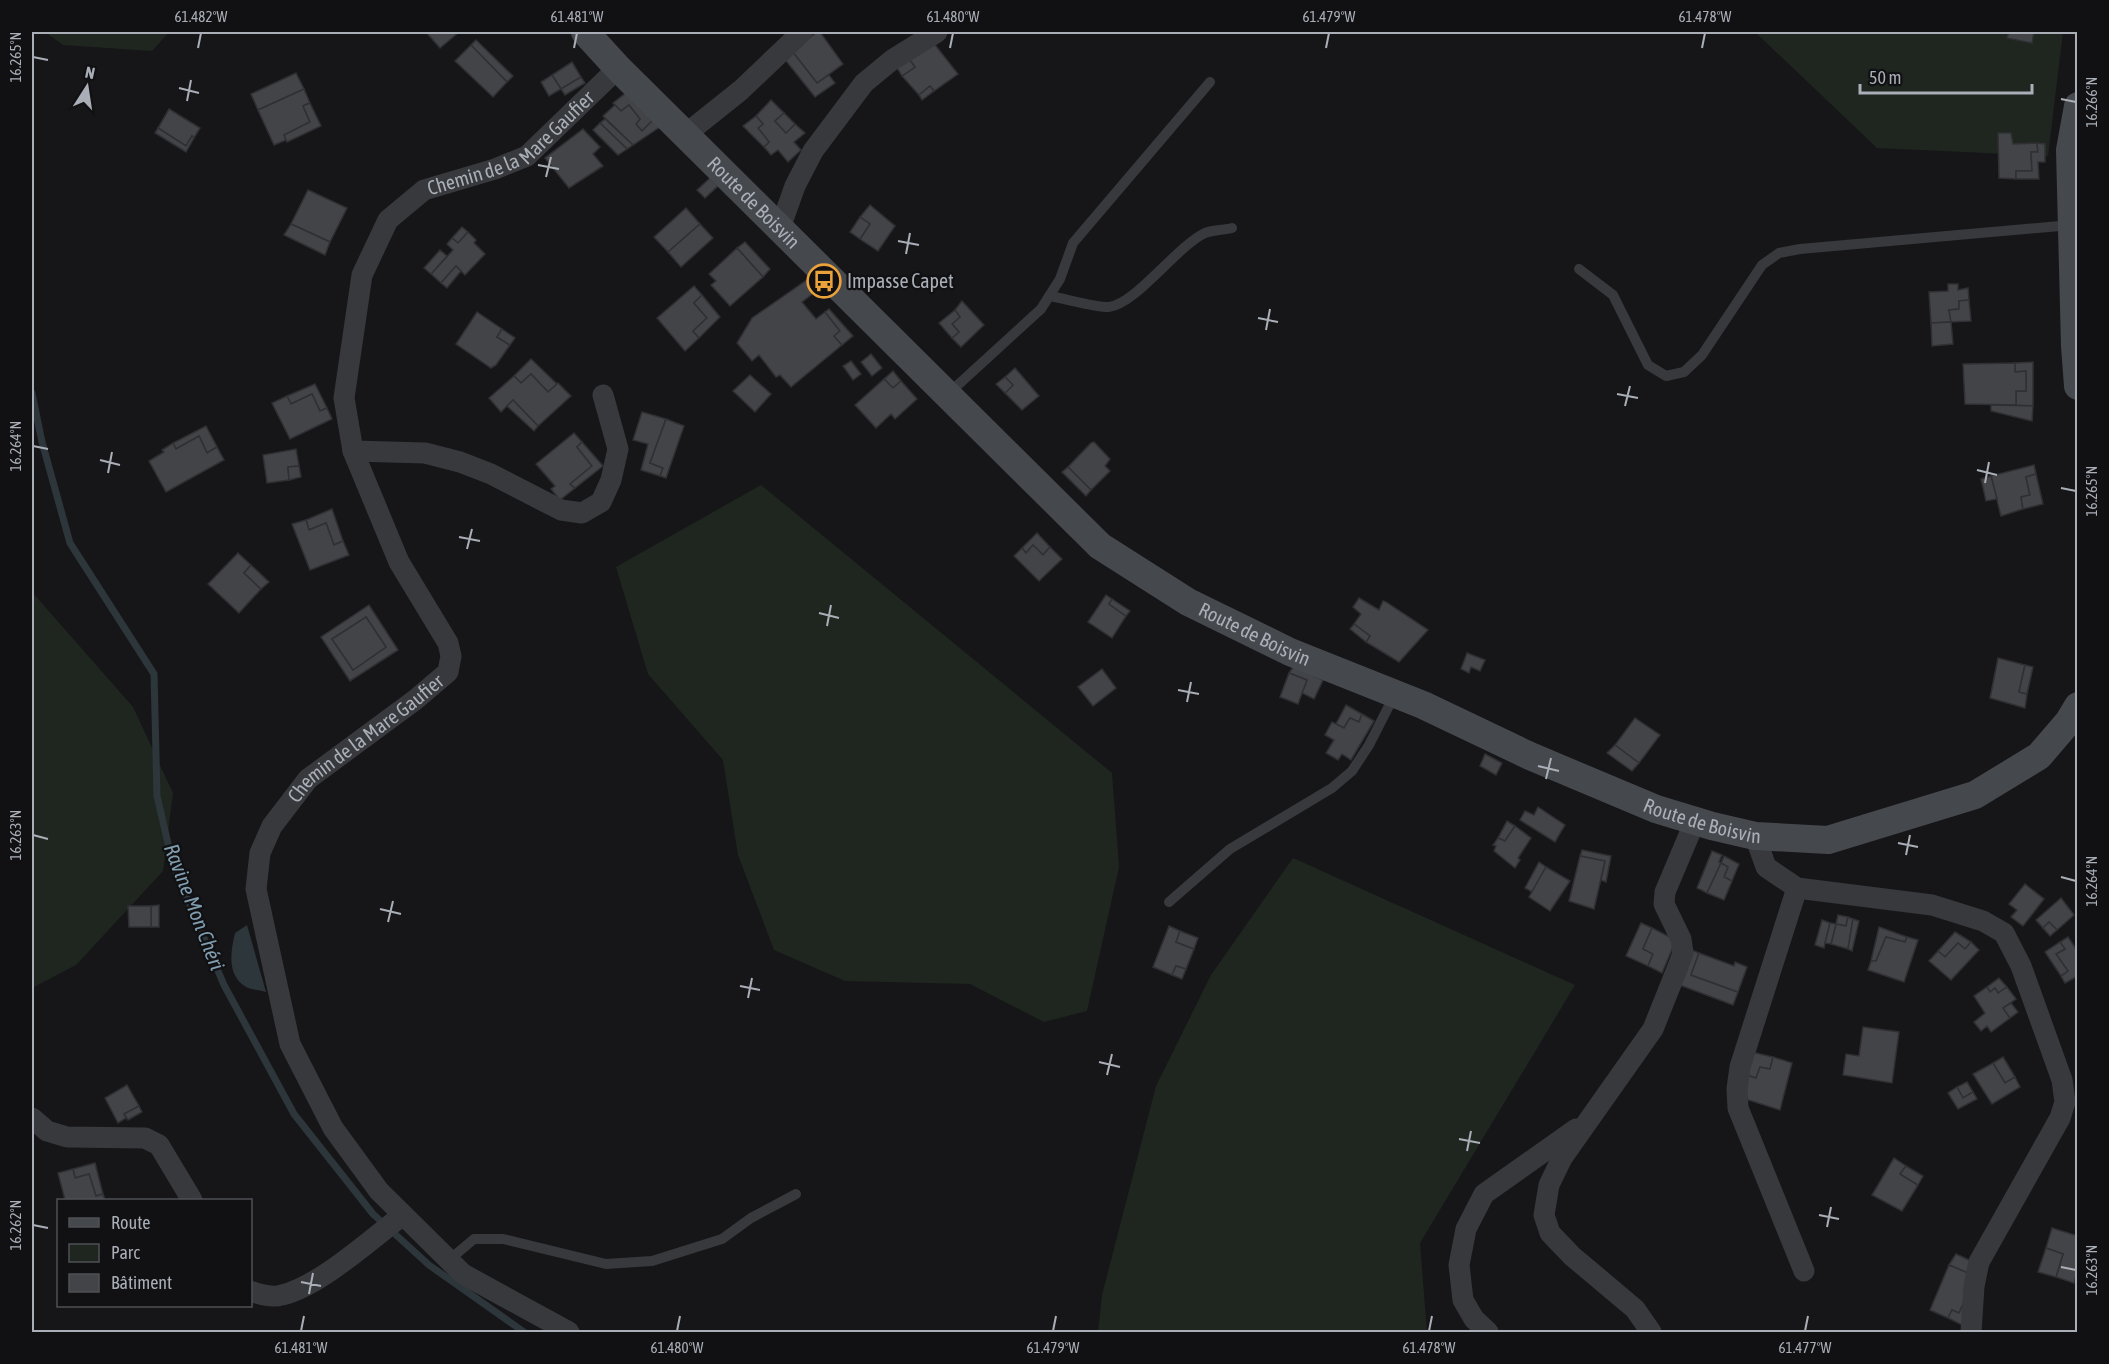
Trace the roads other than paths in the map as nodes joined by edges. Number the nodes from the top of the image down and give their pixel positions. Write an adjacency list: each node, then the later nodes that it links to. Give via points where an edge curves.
1 (585, 32): 4 (main road, Route de Boisvin)
2 (802, 32): 7 (street, via 741,90)
3 (937, 32): 9 (street, via 864,83 813,151)
4 (618, 68): 7 (main road, Route de Boisvin); 16 (street, Chemin de la Mare Gaufier, via 527,156 424,190 388,220 362,275 344,398)
5 (1210, 82): 12 (lane, via 1073,243 1060,279)
6 (2078, 106): 8 (main road, via 2070,150)
7 (686, 134): 9 (main road, Route de Boisvin)
8 (2072, 225): 11 (lane, via 1779,253 1762,265 1702,355 1684,372 1666,376 1648,365 1613,295); 13 (main road)
9 (780, 228): 14 (main road, Route de Boisvin)
10 (1232, 228): 12 (lane, via 1206,233 1191,242 1140,288 1109,307)
11 (1579, 269)
12 (1049, 296): 14 (lane, via 1041,309)
13 (2078, 386)
14 (948, 394): 17 (main road, Route de Boisvin, via 1100,546 1188,602 1290,652)
15 (603, 395): 16 (street, via 618,449 601,502 582,513 561,510 460,462 425,453)
16 (353, 451): 28 (street, Chemin de la Mare Gaufier, via 399,562 452,656 448,672 308,779 272,826 260,853 256,889 290,1044 333,1128 379,1191)
17 (1395, 694): 19 (main road, Route de Boisvin, via 1530,756 1656,809); 22 (lane, via 1352,771 1332,788 1230,849)
18 (2078, 706): 20 (main road, Route de Boisvin, via 2039,756 1976,795 1828,840)
19 (1695, 821): 20 (main road, Route de Boisvin); 25 (street, via 1665,892 1664,904 1681,939 1683,953 1653,1029)
20 (1755, 836): 21 (street, via 1766,867)
21 (1797, 888): 23 (street, via 1932,905 1983,921 2004,933); 30 (street, via 1740,1067 1737,1089 1738,1108)
22 (1169, 902)
23 (2071, 1101): 35 (street, via 1979,1262)
24 (32, 1118): 27 (street, via 48,1131 67,1137 145,1138 159,1145)
25 (1589, 1120): 33 (street, via 1484,1194 1466,1229 1459,1265 1463,1300 1474,1319); 34 (street, via 1548,1185 1544,1215 1550,1233 1635,1309)
26 (795, 1194): 29 (lane, via 722,1239 652,1260 606,1264 503,1239 474,1239)
27 (191, 1199)
28 (403, 1215): 29 (street, Chemin de la Mare Gaufier); 31 (street, via 313,1283 281,1296)
29 (448, 1260): 32 (street, Chemin de la Mare Gaufier, via 463,1274)
30 (1804, 1271)
31 (252, 1292)
32 (569, 1332)
33 (1488, 1332)
34 (1651, 1332)
35 (1971, 1332)

